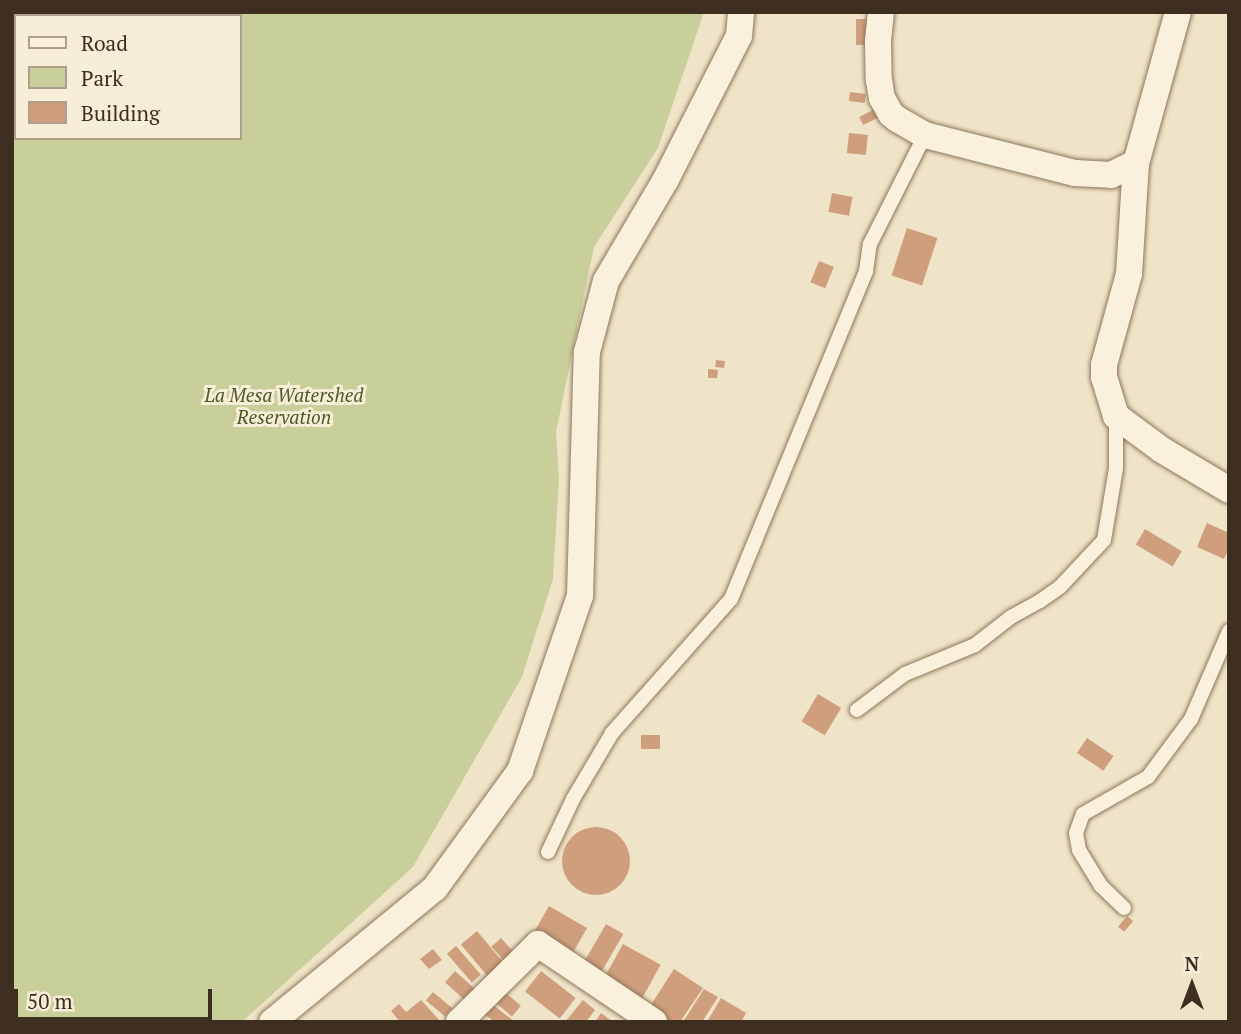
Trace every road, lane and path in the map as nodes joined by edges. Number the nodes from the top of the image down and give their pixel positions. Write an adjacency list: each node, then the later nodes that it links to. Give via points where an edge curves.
1 (741, 12): 12 (street, via 739,36 665,181 606,281 587,352 580,596 520,771 435,888)
2 (881, 12): 4 (street, via 882,98 891,114)
3 (1178, 12): 5 (street)
4 (925, 135): 5 (street, via 1075,173 1111,175); 10 (lane, via 870,244 866,271 731,599 612,733)
5 (1136, 163): 6 (street, via 1129,274 1104,365)
6 (1116, 416): 7 (street); 9 (lane, via 1116,468 1104,540 1060,587 1040,601 975,645 905,674)
7 (1229, 490)
8 (1229, 631): 11 (lane, via 1191,719 1147,777 1083,814 1079,824 1079,850 1101,886)
9 (857, 710)
10 (548, 852)
11 (1124, 908)
12 (272, 1022)
13 (459, 1022): 14 (street, via 538,944)
14 (654, 1022)

